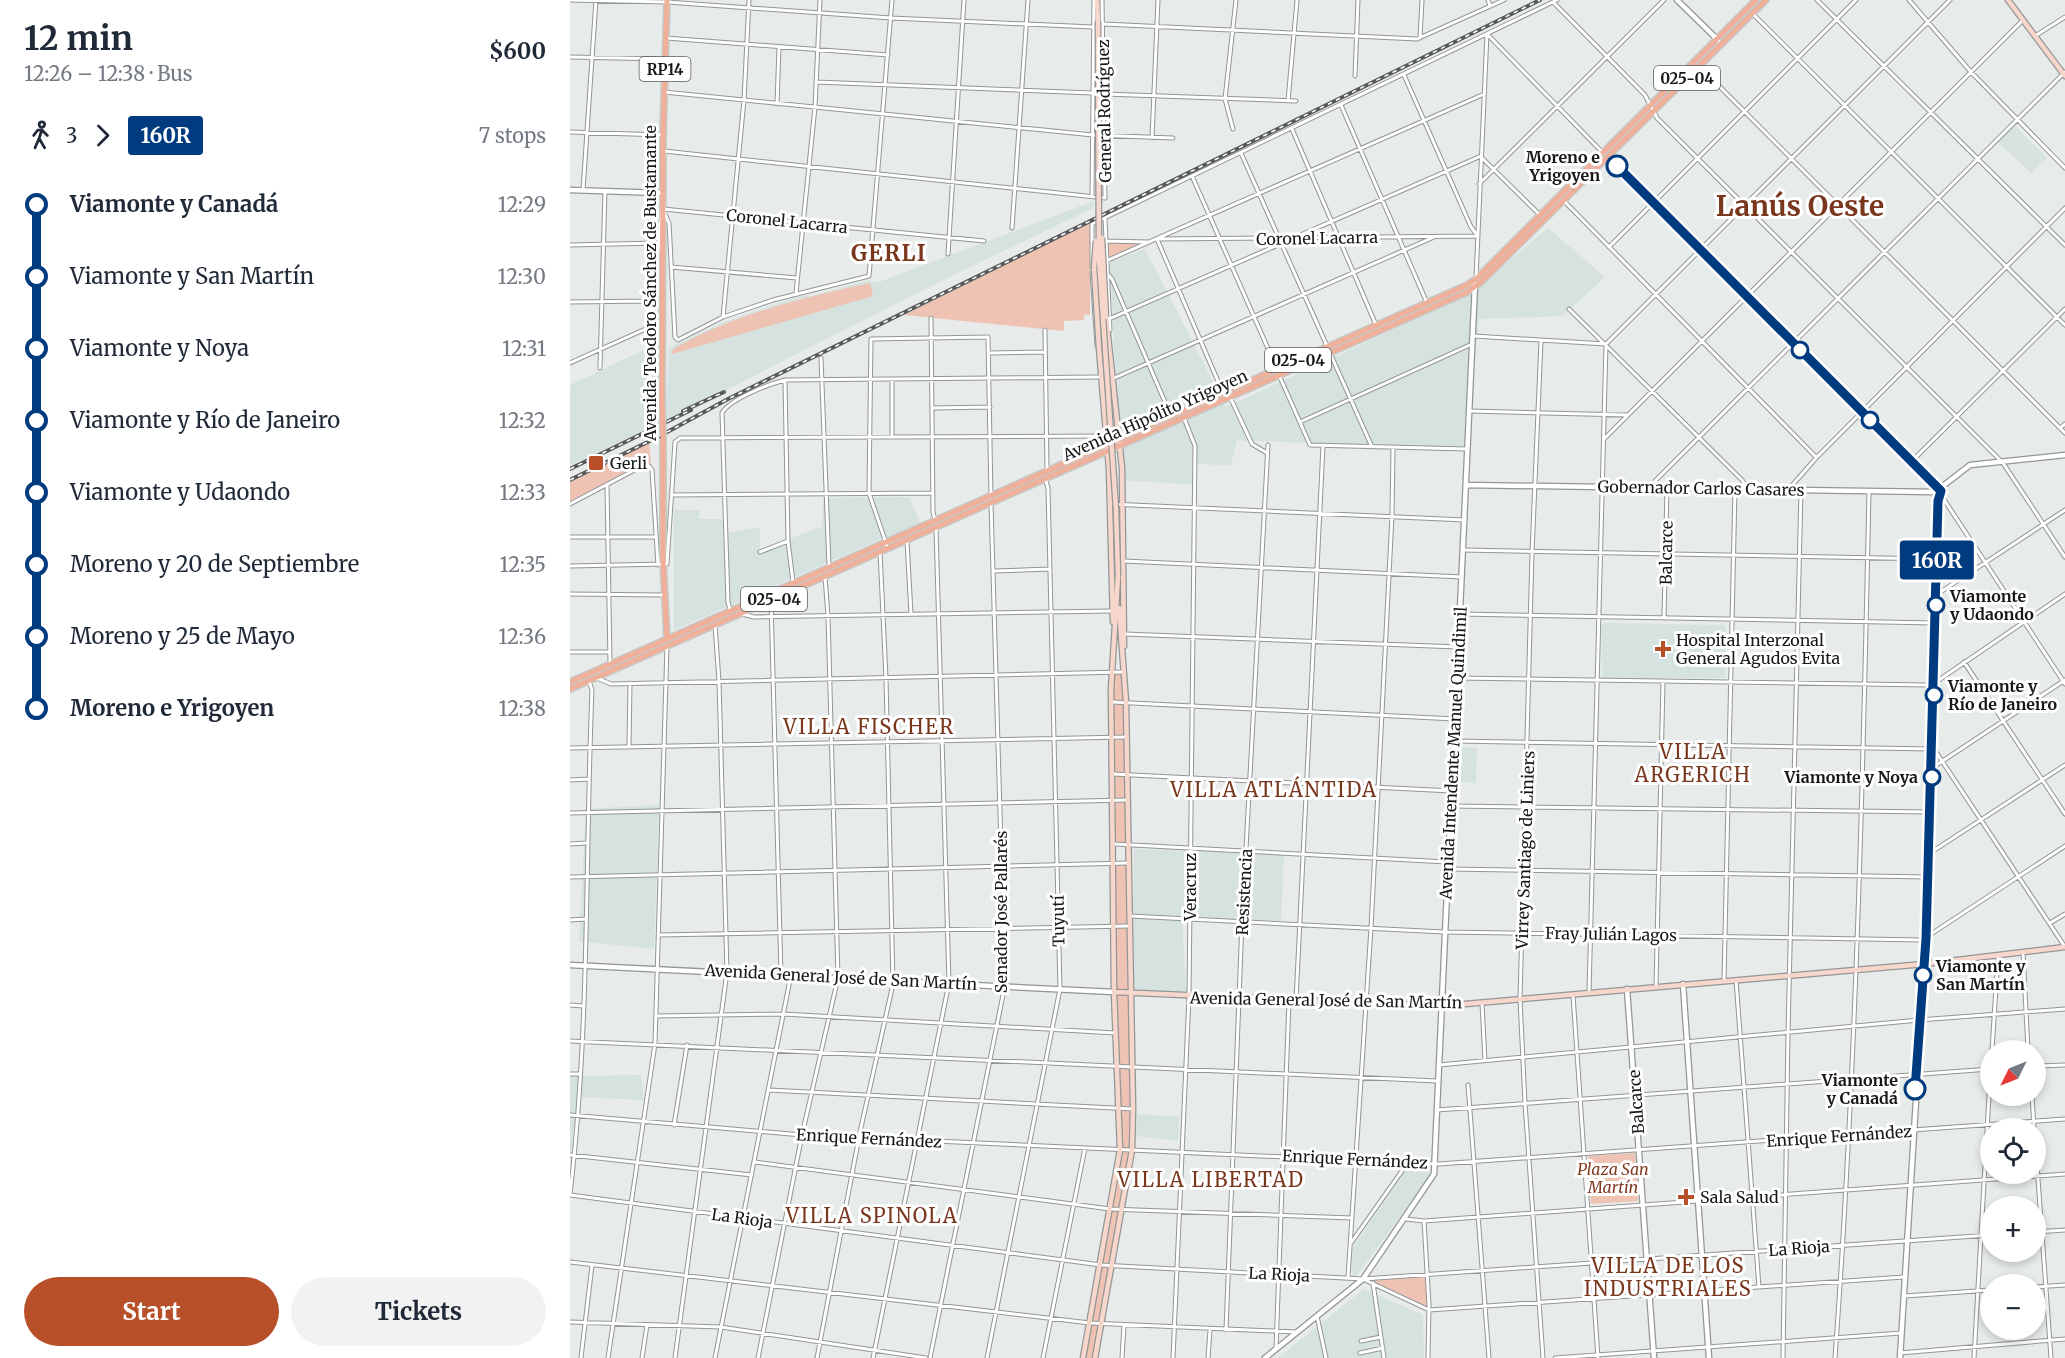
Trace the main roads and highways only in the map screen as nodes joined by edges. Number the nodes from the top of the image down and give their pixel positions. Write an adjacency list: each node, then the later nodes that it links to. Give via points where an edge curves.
1 (1098, 0): 8 (main road, bridge)
2 (1756, 0): 7 (main road, Avenida Hipólito Yrigoyen / 025-04)
3 (1766, 0): 7 (main road, Avenida Hipólito Yrigoyen / 025-04)
4 (2008, 0): 6 (main road)
5 (667, 1): 16 (main road, Avenida Teodoro Sánchez de Bustamante / RP14, bridge, via 661,565)
6 (2064, 74)
7 (1605, 154): 9 (main road, Avenida Hipólito Yrigoyen / 025-04, via 1476,279); 9 (main road, Avenida Hipólito Yrigoyen / 025-04, via 1475,287)
8 (1102, 218): 11 (main road, bridge, via 1110,368); 12 (main road, bridge, via 1094,268); 15 (main road, bridge, via 1100,276)
9 (1328, 350): 10 (main road, Avenida Hipólito Yrigoyen / 025-04)
10 (1278, 372): 11 (main road, Avenida Hipólito Yrigoyen / 025-04); 13 (main road, Avenida Hipólito Yrigoyen / 025-04)
11 (1119, 439): 12 (main road, Avenida Hipólito Yrigoyen / 025-04); 13 (main road)
12 (1106, 445): 14 (main road); 16 (main road, Avenida Hipólito Yrigoyen / 025-04)
13 (1120, 446): 14 (main road, Avenida Hipólito Yrigoyen / 025-04); 18 (main road)
14 (1107, 452): 17 (main road); 20 (main road, Avenida Hipólito Yrigoyen / 025-04)
15 (1118, 590): 17 (main road); 18 (main road)
16 (667, 639): 19 (main road, Avenida Hipólito Yrigoyen)
17 (1114, 639): 22 (main road)
18 (1124, 656): 23 (main road)
19 (570, 682)
20 (570, 689)
21 (2065, 947): 23 (main road, Avenida General José de San Martín, via 1924,964 1442,1006)
22 (1114, 992): 23 (main road, Avenida General José de San Martín); 24 (main road, via 1120,1150)
23 (1130, 994): 25 (main road, via 1134,1068 1132,1150)
24 (1083, 1358)
25 (1095, 1358)

